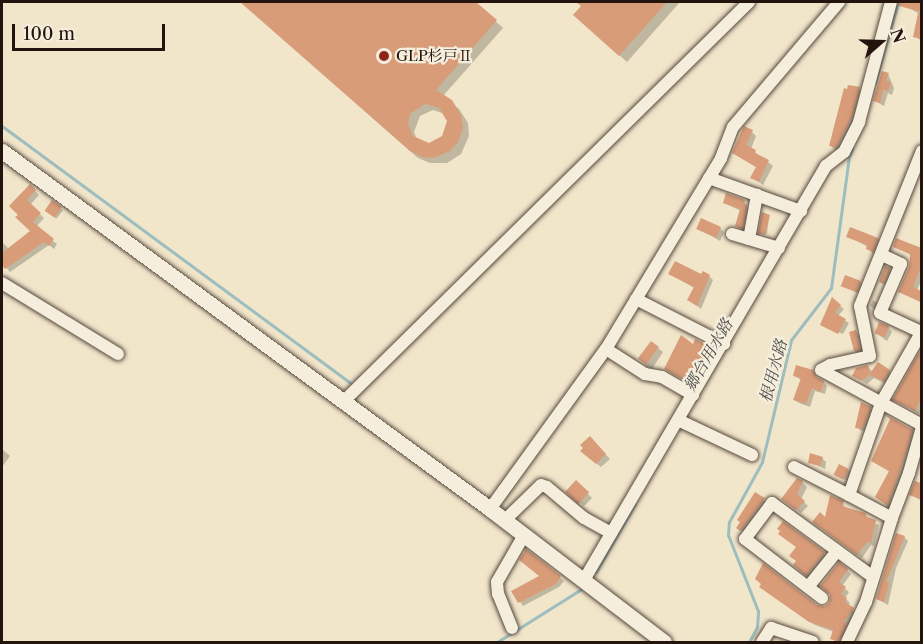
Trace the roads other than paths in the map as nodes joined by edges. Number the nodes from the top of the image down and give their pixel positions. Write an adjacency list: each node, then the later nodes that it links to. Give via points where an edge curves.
1 (749, 2): 21 (street)
2 (839, 2): 6 (street, via 734,127)
3 (891, 2): 8 (street, via 859,122 844,152 826,166)
4 (2, 151): 21 (street)
5 (921, 151): 12 (street)
6 (709, 178): 7 (street); 14 (street)
7 (757, 195): 8 (street); 10 (street)
8 (801, 211): 11 (street)
9 (732, 234): 10 (street)
10 (749, 239): 11 (street)
11 (779, 248): 16 (street)
12 (882, 255): 15 (street, via 901,264 880,313); 22 (street, via 860,306 870,356 821,370)
13 (2, 283): 19 (street)
14 (636, 299): 16 (street); 17 (street)
15 (921, 331): 18 (street)
16 (724, 344): 20 (street)
17 (606, 349): 20 (street, via 645,374 662,377); 28 (street)
18 (917, 350): 22 (street)
19 (118, 354)
20 (693, 395): 23 (street)
21 (343, 402): 28 (street)
22 (881, 403): 24 (street); 27 (street)
23 (682, 421): 25 (street); 31 (street)
24 (921, 426): 29 (street)
25 (752, 455)
26 (794, 467): 27 (street)
27 (849, 495): 29 (street)
28 (490, 509): 30 (street)
29 (892, 518): 35 (street)
30 (505, 520): 31 (street, via 541,485); 32 (street)
31 (611, 533): 37 (street)
32 (524, 535): 37 (street); 40 (street, via 497,582)
33 (837, 551): 34 (street, via 772,503 745,539); 35 (street); 38 (street)
34 (783, 568): 36 (street); 38 (street)
35 (873, 577): 44 (street)
36 (775, 579)
37 (584, 580): 41 (street)
38 (808, 587): 39 (street)
39 (822, 598)
40 (512, 628)
41 (664, 642)
42 (762, 642): 43 (street, via 771,628)
43 (813, 642)
44 (847, 642)

